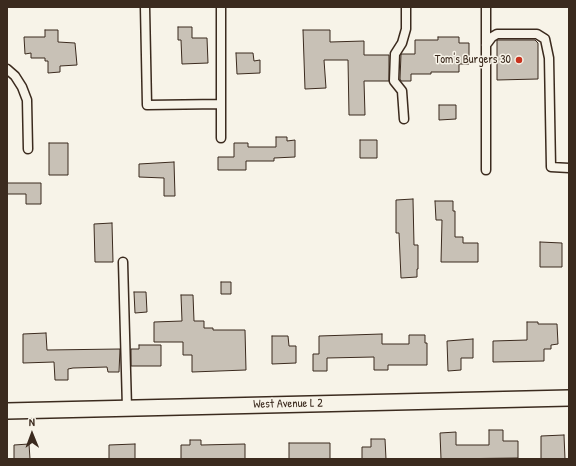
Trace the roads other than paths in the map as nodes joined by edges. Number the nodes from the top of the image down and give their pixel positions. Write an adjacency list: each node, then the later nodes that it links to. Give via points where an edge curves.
1 (145, 7): 7 (lane, via 147,105)
2 (222, 7): 7 (lane)
3 (406, 7): 8 (lane, via 406,29 394,61 394,81 402,91)
4 (486, 7): 5 (lane)
5 (486, 45): 11 (lane, via 497,34 537,34 545,39 548,58 551,167); 12 (lane)
6 (7, 69): 10 (lane, via 15,76 27,100)
7 (221, 104): 9 (lane)
8 (404, 118)
9 (221, 138)
10 (28, 149)
11 (569, 168)
12 (486, 170)
13 (123, 262): 15 (lane)
14 (569, 398): 15 (street, West Avenue L 2)
15 (127, 408): 16 (street, West Avenue L 2)
16 (7, 411)

